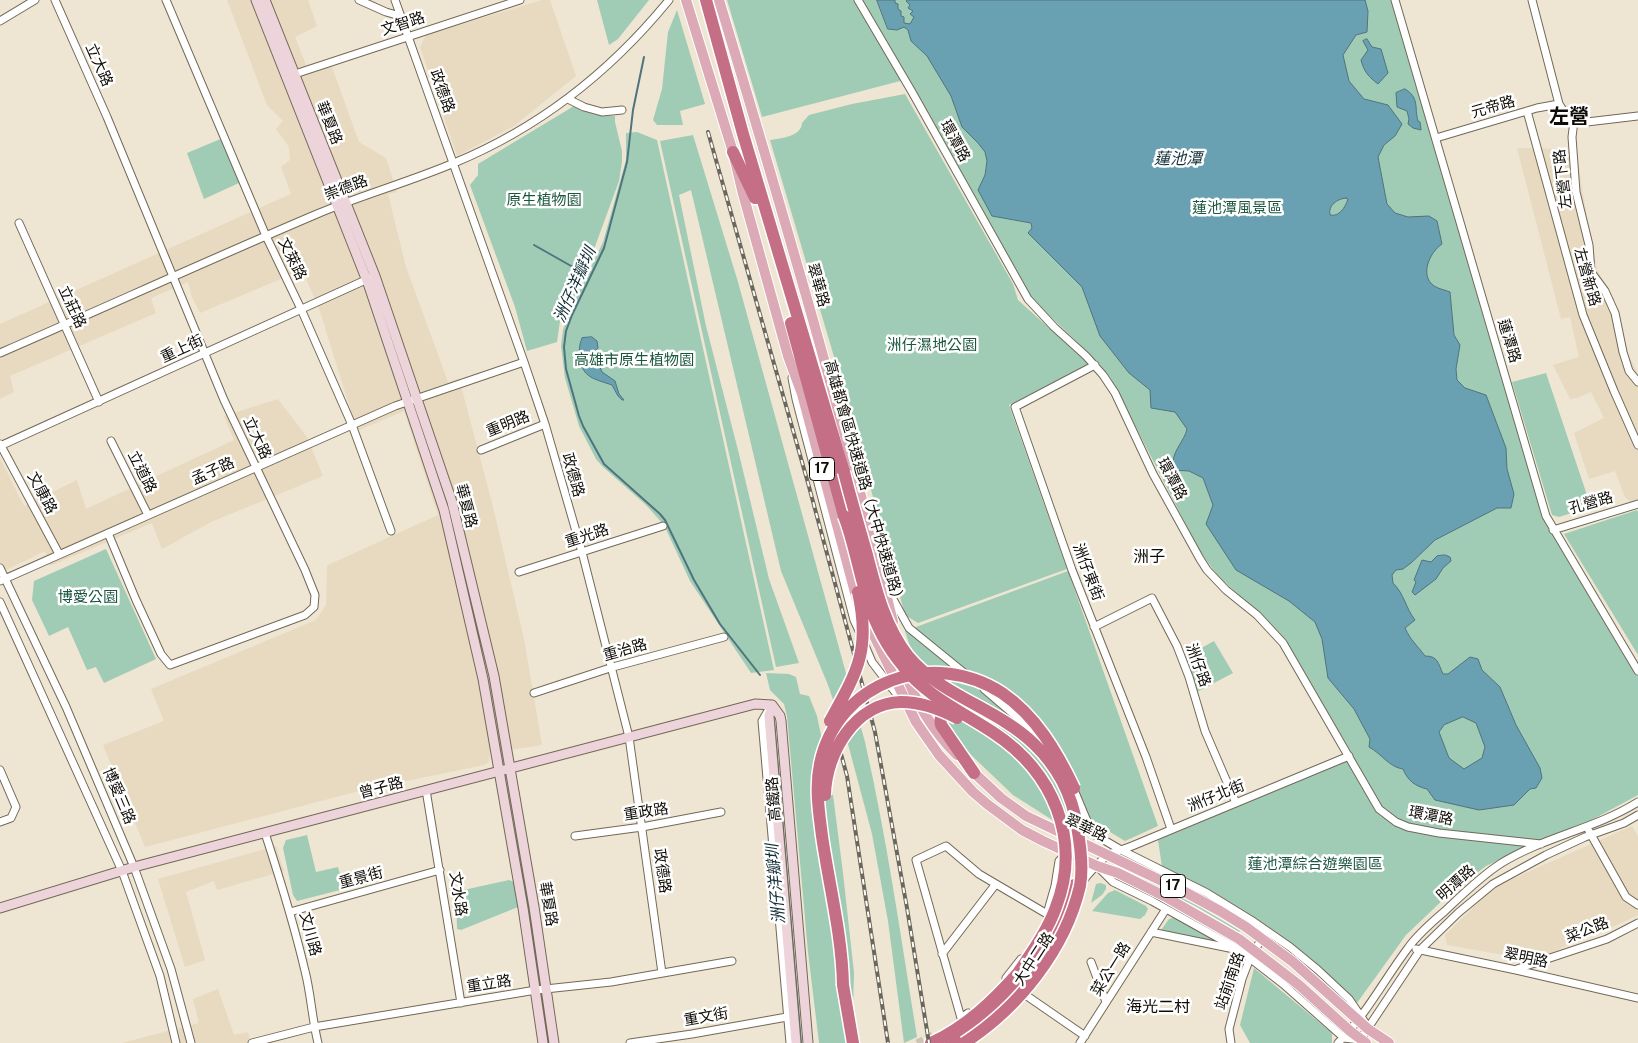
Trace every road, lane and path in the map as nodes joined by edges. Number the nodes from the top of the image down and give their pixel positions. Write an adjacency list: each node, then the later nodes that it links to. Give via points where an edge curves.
1 (35, 0): 17 (street)
2 (55, 0): 32 (street, 立大路)
3 (166, 0): 31 (street, 文萊路)
4 (256, 0): 29 (street, 華夏路)
5 (265, 0): 19 (street, 華夏路)
6 (359, 0): 16 (street)
7 (394, 0): 16 (street, 政德路)
8 (520, 0): 18 (street, 文智路)
9 (669, 0): 20 (street, 崇德路, via 616,58)
10 (686, 0): 27 (main road, 翠華路 / 17)
11 (706, 0): 103 (highway, 高雄都會區快速道路（大中快速道路）, bridge, via 887,621 908,656 922,670 950,691 1019,732 1046,757 1067,792 1075,814 1080,848)
12 (719, 0): 62 (main road, 翠華路 / 17, via 854,470)
13 (858, 0): 39 (street, 環潭路, via 1028,299)
14 (1395, 0): 26 (street, 蓮潭路)
15 (1532, 0): 21 (street)
16 (400, 16): 18 (street, 政德路)
17 (0, 21)
18 (408, 37): 19 (street, 文智路); 28 (street, 政德路)
19 (295, 74): 29 (street, 華夏路)
20 (568, 99): 22 (street, via 602,112); 28 (street, 崇德路, via 519,131)
21 (1559, 104): 23 (street, 元帝路); 25 (street)
22 (622, 110)
23 (1527, 111): 26 (street, 元帝路); 47 (street, 左營新路, via 1583,315)
24 (1638, 116): 25 (street, via 1587,122)
25 (1574, 120): 40 (street, 左營下路, via 1576,192 1589,245 1591,272 1605,291 1615,314 1629,371)
26 (1436, 138): 54 (street, 蓮潭路, via 1546,516)
27 (733, 152): 52 (highway, 高雄都會區快速道路（大中快速道路）, via 762,219); 95 (main road, 翠華路 / 17, via 788,356 802,394 854,594 916,722 939,755 986,804 1022,830)
28 (453, 164): 29 (street, 崇德路); 38 (street, 政德路)
29 (342, 204): 31 (street, 崇德路); 33 (street, 華夏路)
30 (19, 223): 35 (street, 立莊路)
31 (266, 236): 32 (street, 崇德路); 34 (street, 文萊路)
32 (173, 278): 35 (street, 崇德路); 37 (street, 立大路)
33 (371, 278): 34 (street, 重上街); 41 (street, 華夏路)
34 (301, 309): 37 (street, 重上街); 44 (street, 文萊路)
35 (65, 325): 36 (street, 崇德路); 42 (street, 立莊路)
36 (0, 353)
37 (205, 353): 42 (street, 重上街); 49 (street, 立大路)
38 (524, 362): 41 (street, 孟子路); 43 (street, 政德路)
39 (1095, 365): 66 (street, 洲仔東街, via 1014,407); 74 (street, 環潭路, via 1115,392 1153,474 1207,570 1283,643)
40 (1638, 382)
41 (413, 400): 44 (street, 孟子路); 64 (street, 華夏路, via 452,502); 65 (street, 華夏路, via 444,510)
42 (99, 402): 46 (street, 重上街)
43 (545, 424): 48 (street, 重明路); 57 (street, 政德路)
44 (352, 425): 49 (street, 孟子路); 55 (street, 文萊路)
45 (111, 441): 51 (street, 立道路)
46 (0, 445): 58 (street, 文康路)
47 (1638, 445)
48 (481, 450)
49 (255, 468): 51 (street, 孟子路); 56 (street, 立大路, via 316,595 314,607 305,615 170,665 161,654)
50 (1638, 504): 54 (street, 孔營路)
51 (148, 515): 56 (street, 孟子路)
52 (844, 516): 73 (highway, 高雄都會區快速道路（大中快速道路）, bridge, via 868,603 884,640 903,667 941,700); 125 (highway, bridge, via 864,631 861,656 852,682 821,740 812,775 811,796 821,872)
53 (663, 526): 57 (street, 重光路)
54 (1553, 530): 69 (street, 蓮潭路)
55 (390, 531)
56 (108, 533): 58 (street, 孟子路)
57 (582, 552): 60 (street, 重光路); 68 (street, 政德路)
58 (59, 554): 61 (street, 孟子路)
59 (0, 568): 61 (street, 博愛三路)
60 (519, 572)
61 (3, 579): 99 (street, 博愛三路, via 66,707)
62 (882, 580): 78 (main road, 翠華路 / 17, via 909,683 929,721); 89 (street, 翠華路, via 909,628 1022,720 1052,749 1069,778)
63 (0, 602): 102 (street, 博愛三路)
64 (480, 621): 65 (street); 75 (street, 華夏路, via 494,676)
65 (470, 623): 77 (street, 華夏路)
66 (1094, 627): 81 (street, 洲仔路, via 1152,598 1177,646 1205,731); 87 (street, 洲仔東街, via 1146,757)
67 (724, 637): 68 (street, 重治路)
68 (613, 667): 70 (street, 重治路); 72 (street, 政德路)
69 (1638, 671)
70 (534, 693)
71 (772, 704): 72 (street, 曾子路, via 755,704); 133 (street, 高鐵路, via 762,721); 149 (street, 高鐵路, via 769,716); 150 (street, 高鐵路, via 781,721)
72 (629, 737): 75 (street, 曾子路); 85 (street, 政德路)
73 (1009, 745): 124 (highway, 高雄都會區快速道路（大中快速道路）, bridge, via 1022,755 1048,789 1062,824 1066,853 1062,889 1056,908); 152 (highway, bridge, via 950,714 901,702 879,707 862,717 838,746 830,763 825,788 827,832)
74 (1348, 756): 81 (street, 洲仔北街); 93 (street, 環潭路, via 1379,809 1396,822 1439,833)
75 (510, 769): 77 (street, 曾子路); 126 (street, 華夏路)
76 (0, 770): 84 (street, via 16,807 11,818)
77 (500, 771): 79 (street, 曾子路); 127 (street, 華夏路)
78 (974, 773): 92 (main road, 翠華路 / 17, via 1026,816); 124 (highway, bridge, via 941,725 944,711 950,705 958,704 970,710 1023,744 1055,787 1071,830 1073,856 1065,902 1050,933)
79 (426, 790): 88 (street, 曾子路); 101 (street, 文水路)
80 (1638, 802): 86 (street, 明潭路)
81 (1236, 804): 87 (street, 洲仔北街)
82 (721, 812): 85 (street, 重政路)
83 (1638, 815): 90 (street, 明潭路)
84 (0, 822)
85 (642, 827): 91 (street, 重政路); 123 (street, 政德路)
86 (1586, 827): 90 (street); 93 (street, 明潭路)
87 (1171, 830): 94 (street, 洲仔北街)
88 (265, 833): 99 (street, 曾子路); 110 (street, 文川路)
89 (1092, 833): 92 (street, via 1080,831); 94 (street, 翠華路)
90 (1591, 835): 97 (street, 明潭路); 107 (street, via 1626,897)
91 (575, 836)
92 (1077, 841): 95 (street); 96 (main road, 翠華路 / 17); 98 (highway)
93 (1541, 844): 97 (street); 115 (street, 明潭路, via 1484,876)
94 (1121, 850): 96 (street, 洲仔北街); 114 (street, 翠華路, via 1207,893)
95 (1065, 854): 98 (main road, 翠華路 / 17); 105 (street); 111 (street, 大中二路, via 1059,861)
96 (1107, 855): 100 (street, 洲仔北街); 114 (main road, 翠華路 / 17)
97 (1546, 855): 117 (street, 明潭路, via 1493,884)
98 (1080, 858): 100 (main road, 翠華路 / 17); 106 (highway)
99 (134, 867): 102 (street, 曾子路); 142 (street, 博愛三路, via 171,969)
100 (1094, 869): 106 (street, via 1086,875); 109 (street, 翠華路); 119 (main road, 翠華路 / 17, via 1118,874 1164,896 1219,927); 128 (street, 大中二路, via 1060,949)
101 (440, 870): 110 (street, 重景街); 131 (street, 文水路)
102 (122, 871): 108 (street, 曾子路); 141 (street, 博愛三路, via 160,976)
103 (1080, 884): 125 (highway, bridge, via 1087,864 1084,816 1060,758 1030,717 1001,693 965,677 915,673 883,684 859,699 842,716 824,748 818,770 817,795 843,960); 132 (highway, 高雄都會區快速道路（大中快速道路）, bridge, via 1073,909 1048,959)
104 (996, 885): 111 (street); 118 (street); 118 (street, via 946,846 916,860)
105 (1060, 890)
106 (1074, 899): 154 (highway, via 1039,958 1016,988 993,1012)
107 (1638, 905)
108 (0, 908)
109 (1166, 909): 113 (street, 菜公一路); 116 (street, 翠華路)
110 (290, 912): 135 (street, 文川路, via 306,973)
111 (1048, 914): 118 (street, 大中二路, via 1039,933 1002,983 961,1018)
112 (1638, 923): 122 (street, 菜公路, via 1607,939)
113 (1151, 932): 116 (street); 130 (street, 菜公一路)
114 (1265, 935): 119 (street, 站前南路); 134 (main road, 翠華路 / 17)
115 (1408, 947): 117 (street, 翠明路); 134 (street, 明潭路)
116 (1238, 950): 119 (street, 翠華路)
117 (1420, 950): 122 (street, 翠明路); 136 (street, 明潭路)
118 (942, 954)
119 (1252, 954): 138 (main road, 翠華路 / 17, via 1299,984); 157 (street, 站前南路, via 1229,1028)
120 (732, 961): 123 (street, 重立路)
121 (1091, 962): 130 (street)
122 (1516, 970): 129 (street, 翠明路)
123 (662, 973): 126 (street, 重立路)
124 (1018, 973): 153 (highway, 高雄都會區快速道路（大中快速道路）, via 988,1005)
125 (843, 985): 151 (highway)
126 (547, 989): 127 (street, 重立路); 146 (street, 華夏路)
127 (536, 990): 131 (street, 重立路); 145 (street, 華夏路)
128 (1028, 996): 137 (street); 139 (street, 大中二路)
129 (1638, 998)
130 (1106, 1002): 137 (street, 菜公一路)
131 (460, 1003): 135 (street, 重立路)
132 (1003, 1013): 139 (highway, bridge); 155 (highway, 高雄都會區快速道路（大中快速道路）, bridge)
133 (787, 1017): 147 (street, 重文街); 148 (street, 高鐵路)
134 (1360, 1018): 136 (main road, 翠華路 / 17); 138 (street, 明潭路)
135 (314, 1027): 143 (street, 重立路); 144 (street, 文川路)
136 (1368, 1029): 140 (street, 明潭路); 158 (main road, 翠華路 / 17)
137 (1085, 1036): 156 (street, 菜公一路)
138 (1344, 1037): 140 (main road, 翠華路 / 17)
139 (975, 1040)
140 (1361, 1042)
141 (176, 1043)
142 (191, 1043)
143 (252, 1043)
144 (318, 1043)
145 (543, 1043)
146 (554, 1043)
147 (630, 1043)
148 (790, 1043)
149 (796, 1043)
150 (808, 1043)
151 (853, 1043)
152 (860, 1043)
153 (931, 1043)
154 (951, 1043)
155 (964, 1043)
156 (1080, 1043)
157 (1231, 1043)
158 (1389, 1043)

